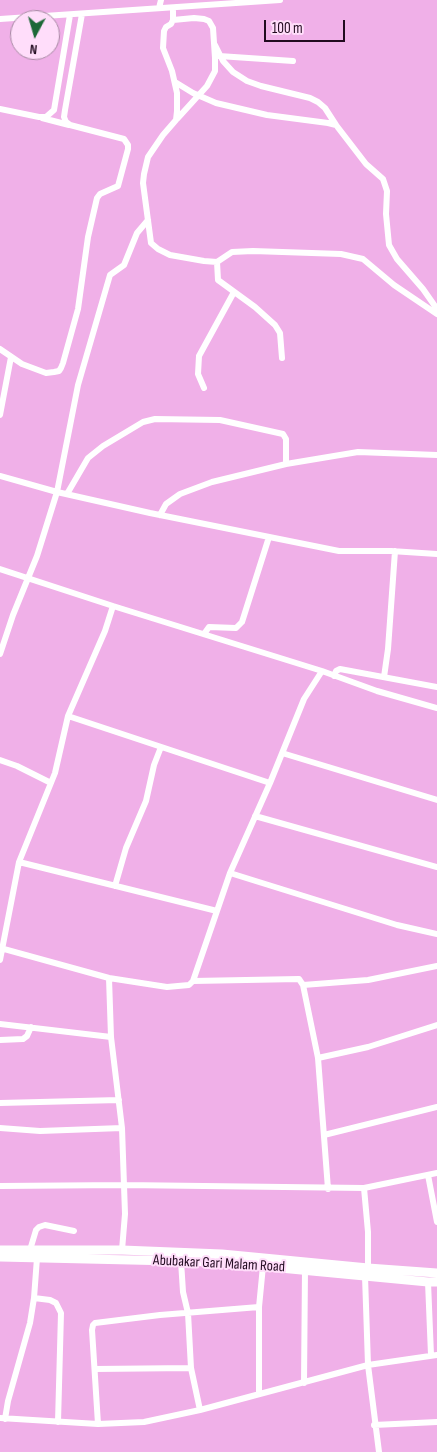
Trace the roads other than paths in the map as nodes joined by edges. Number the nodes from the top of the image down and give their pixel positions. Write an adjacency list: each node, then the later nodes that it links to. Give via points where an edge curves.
1 (161, 0): 3 (street)
2 (280, 0): 4 (street)
3 (159, 8): 4 (street); 5 (street)
4 (173, 8): 8 (street)
5 (82, 14): 6 (street); 16 (street, via 64,117)
6 (70, 15): 7 (street); 14 (street, via 54,110 46,117)
7 (0, 19)
8 (173, 20): 9 (street, via 194,18 209,22); 11 (street, via 164,31 163,48)
9 (218, 56): 10 (street); 12 (street, via 212,78); 17 (street, via 247,81 318,102)
10 (293, 61)
11 (175, 82): 12 (street); 15 (street)
12 (198, 95): 15 (street); 17 (street, via 216,103 267,115)
13 (0, 109): 14 (street)
14 (39, 117): 16 (street)
15 (176, 120): 18 (street, via 148,157 144,183)
16 (70, 125): 24 (street, via 120,138 128,149 118,186 98,198 88,237 78,309 63,363 58,371 46,373)
17 (336, 125): 21 (street, via 366,164 383,179 387,192 389,245)
18 (148, 220): 19 (street, via 151,243 158,249); 31 (street, via 137,233 124,265 110,274 78,385)
19 (217, 262): 20 (street, via 218,280); 22 (street, via 232,252 253,250 341,254 363,259)
20 (234, 292): 25 (street, via 275,325 280,334); 26 (street, via 199,356 198,374)
21 (437, 309)
22 (437, 314)
23 (0, 349): 24 (street)
24 (12, 357): 27 (street)
25 (282, 358)
26 (204, 388)
27 (0, 415)
28 (437, 455): 29 (street, via 358,452)
29 (286, 464): 32 (street, via 283,434 220,420 155,419 143,422 88,458); 33 (street, via 212,482 180,494 166,504)
30 (0, 476): 31 (street)
31 (57, 492): 32 (street); 38 (street)
32 (67, 494): 33 (street)
33 (160, 515): 34 (street)
34 (269, 537): 35 (street, via 339,551); 40 (street, via 242,622 236,628 209,627)
35 (395, 551): 36 (street); 44 (street)
36 (437, 554)
37 (0, 569): 38 (street)
38 (28, 577): 39 (street); 41 (street)
39 (113, 606): 40 (street); 47 (street)
40 (204, 634): 42 (street)
41 (0, 654)
42 (322, 672): 43 (street); 49 (street, via 304,699)
43 (334, 676): 44 (street, via 340,669); 46 (street)
44 (384, 677): 45 (street)
45 (437, 686)
46 (437, 708)
47 (68, 716): 48 (street); 51 (street)
48 (161, 747): 52 (street); 58 (street, via 146,801 126,848)
49 (282, 753): 52 (street); 53 (street)
50 (0, 760): 51 (street)
51 (51, 783): 55 (street)
52 (270, 783): 54 (street)
53 (437, 800)
54 (255, 816): 56 (street); 57 (street)
55 (19, 862): 58 (street); 61 (street)
56 (437, 866)
57 (230, 873): 59 (street); 60 (street)
58 (115, 886): 59 (street)
59 (217, 911): 65 (street)
60 (437, 934)
61 (1, 948): 62 (street); 64 (street)
62 (0, 960)
63 (437, 966): 66 (street, via 368,980)
64 (109, 978): 65 (street, via 167,987 189,985); 70 (street)
65 (193, 981): 66 (street, via 299,980)
66 (303, 985): 72 (street)
67 (0, 1024): 69 (street)
68 (437, 1025): 72 (street, via 368,1047)
69 (31, 1027): 70 (street); 71 (street, via 23,1039)
70 (111, 1037): 73 (street)
71 (0, 1040)
72 (318, 1058): 78 (street)
73 (119, 1100): 74 (street); 77 (street)
74 (0, 1103)
75 (437, 1107): 78 (street)
76 (0, 1128): 77 (street, via 40,1131)
77 (122, 1128): 81 (street)
78 (324, 1135): 84 (street)
79 (437, 1173): 80 (street)
80 (428, 1175): 83 (street); 85 (street)
81 (124, 1185): 82 (street); 84 (street); 89 (street)
82 (0, 1186)
83 (364, 1188): 84 (street); 95 (street, via 368,1232)
84 (328, 1189)
85 (437, 1222)
86 (74, 1231): 88 (street, via 45,1225 39,1227)
87 (0, 1250): 88 (street)
88 (30, 1250): 89 (street)
89 (122, 1250): 95 (street, via 249,1256)
90 (0, 1257): 91 (street, Abubakar Gari Malam Road)
91 (37, 1258): 92 (street, Abubakar Gari Malam Road); 98 (street)
92 (181, 1261): 93 (street, Abubakar Gari Malam Road); 100 (street)
93 (263, 1266): 94 (street, Abubakar Gari Malam Road); 99 (street)
94 (305, 1269): 95 (street, Abubakar Gari Malam Road); 105 (street)
95 (366, 1272): 96 (street); 97 (street, Abubakar Gari Malam Road); 102 (street)
96 (437, 1273)
97 (432, 1282): 101 (street)
98 (34, 1298): 108 (street); 109 (street, via 56,1303 61,1313)
99 (259, 1307): 100 (street); 106 (street)
100 (188, 1313): 103 (street); 104 (street, via 95,1323 92,1330)
101 (434, 1355): 102 (street)
102 (368, 1365): 105 (street); 112 (street)
103 (191, 1368): 104 (street); 107 (street)
104 (95, 1369): 111 (street)
105 (304, 1382): 106 (street)
106 (258, 1394): 107 (street)
107 (200, 1410): 111 (street, via 144,1422)
108 (3, 1419): 109 (street)
109 (58, 1422): 111 (street)
110 (437, 1422): 112 (street)
111 (98, 1424)
112 (374, 1425): 113 (street)
113 (379, 1452)

